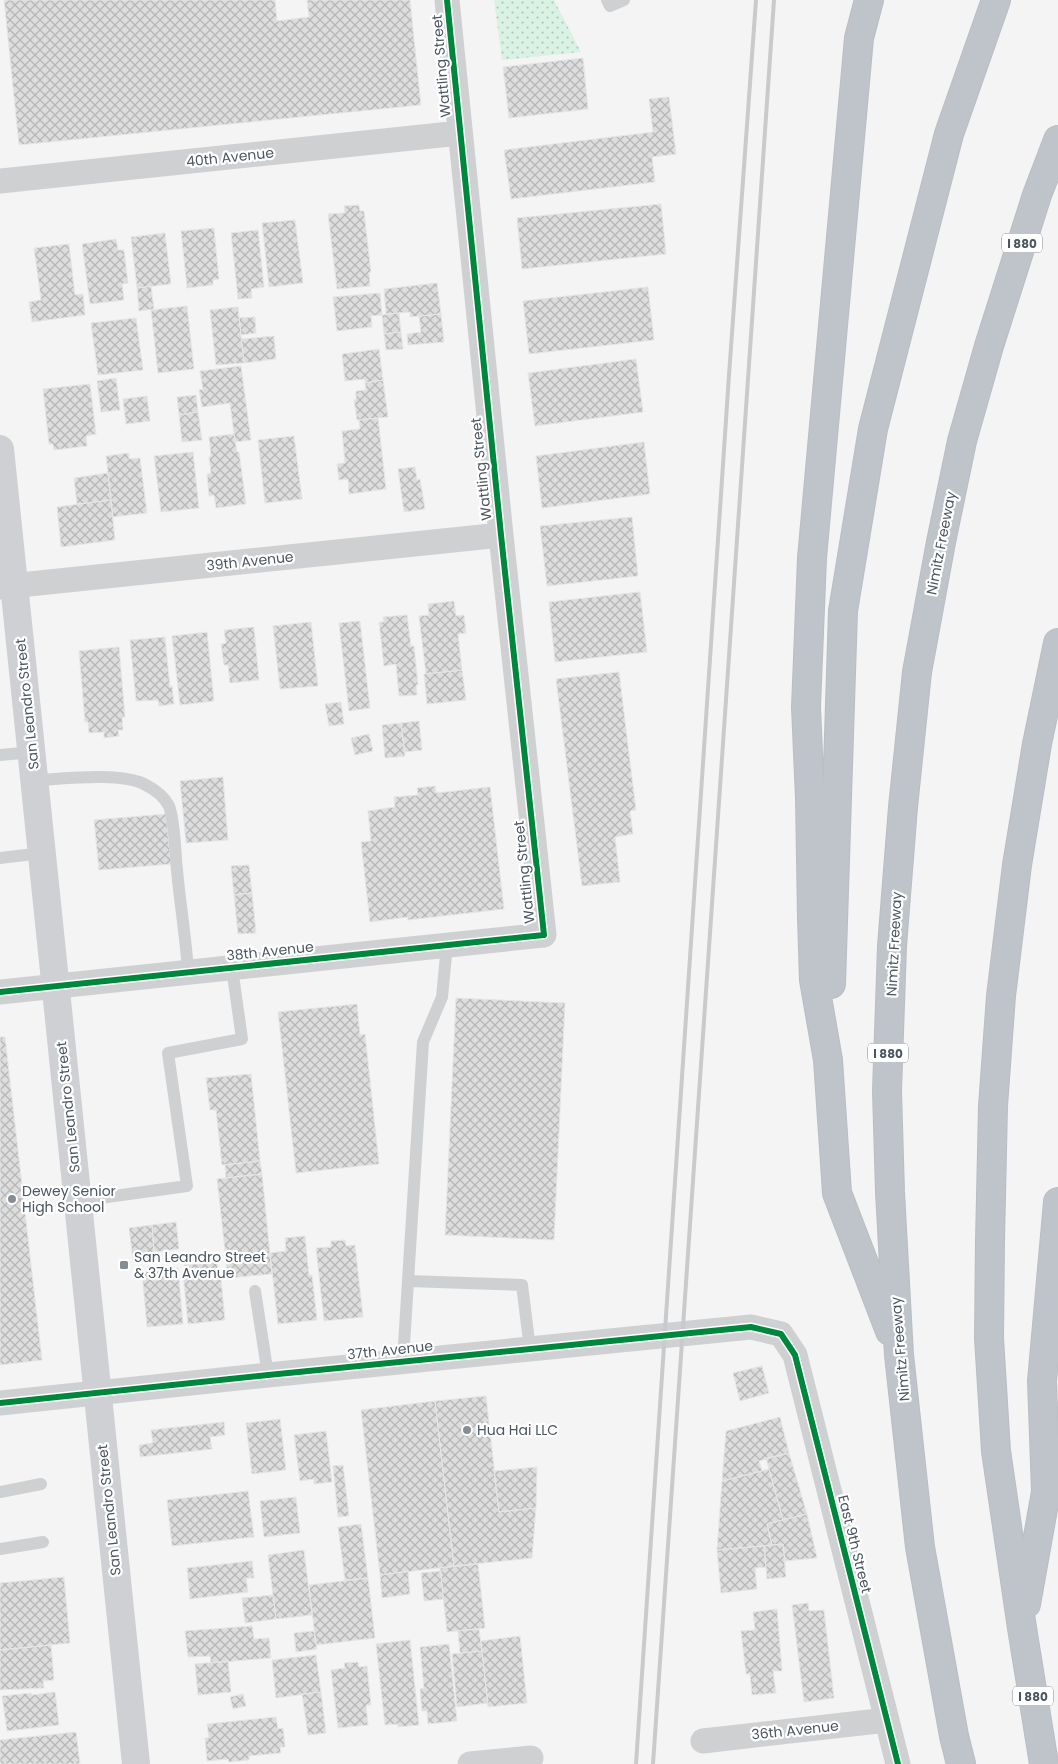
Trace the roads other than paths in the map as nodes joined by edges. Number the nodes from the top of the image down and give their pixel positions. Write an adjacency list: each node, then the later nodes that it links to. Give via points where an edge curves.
1 (447, 0): 6 (street, Wattling Street)
2 (607, 0): 3 (lane, via 610,6)
3 (624, 0)
4 (869, 0): 24 (highway, via 859,38 812,558 808,635 806,707 814,980)
5 (996, 0): 24 (highway, via 949,134 873,429 843,611)
6 (460, 133): 8 (street, 40th Avenue); 10 (street, Wattling Street)
7 (1058, 140): 31 (highway, Nimitz Freeway / I 880, via 1037,195 962,440 917,672 892,946 887,1091)
8 (0, 181)
9 (0, 450): 11 (main road, San Leandro Street)
10 (501, 536): 11 (street, 39th Avenue); 18 (street, Wattling Street)
11 (7, 586): 13 (main road, San Leandro Street)
12 (1058, 643): 40 (highway, I 880, via 1017,865 1001,996 993,1106 989,1338 996,1451)
13 (32, 752): 14 (lane); 15 (main road, San Leandro Street)
14 (0, 755)
15 (35, 780): 16 (main road, San Leandro Street); 21 (lane, via 124,779 142,783 164,798 172,824)
16 (42, 853): 17 (lane); 22 (main road, San Leandro Street)
17 (0, 858)
18 (544, 935): 19 (street, 38th Avenue)
19 (446, 945): 20 (street, 38th Avenue); 27 (lane, via 442,997 423,1042)
20 (232, 968): 21 (street, 38th Avenue); 25 (lane, via 242,1039 168,1054 187,1186)
21 (188, 972): 22 (street, 38th Avenue)
22 (56, 986): 23 (street, 38th Avenue); 25 (main road, San Leandro Street)
23 (0, 992)
24 (828, 1060): 31 (highway, via 837,1193)
25 (78, 1202): 34 (main road, San Leandro Street)
26 (1058, 1202): 40 (highway, via 1042,1381 1046,1492)
27 (408, 1281): 30 (lane, via 522,1285); 32 (lane)
28 (255, 1291): 33 (lane)
29 (781, 1334): 30 (street, 37th Avenue, via 751,1327); 41 (street, East 9th Street, via 795,1355)
30 (530, 1349): 32 (street, 37th Avenue)
31 (899, 1355): 47 (highway, Nimitz Freeway / I 880, via 920,1547)
32 (403, 1361): 33 (street, 37th Avenue)
33 (268, 1374): 34 (street, 37th Avenue)
34 (97, 1392): 35 (street, 37th Avenue); 44 (main road, San Leandro Street)
35 (0, 1403)
36 (41, 1484): 37 (lane)
37 (0, 1492)
38 (43, 1542): 39 (lane)
39 (0, 1549)
40 (1022, 1628): 48 (highway, I 880)
41 (887, 1720): 42 (street, 36th Avenue); 46 (street, East 9th Street)
42 (703, 1741)
43 (531, 1758): 45 (street)
44 (136, 1764)
45 (470, 1764)
46 (898, 1764)
47 (961, 1764)
48 (1044, 1764)

